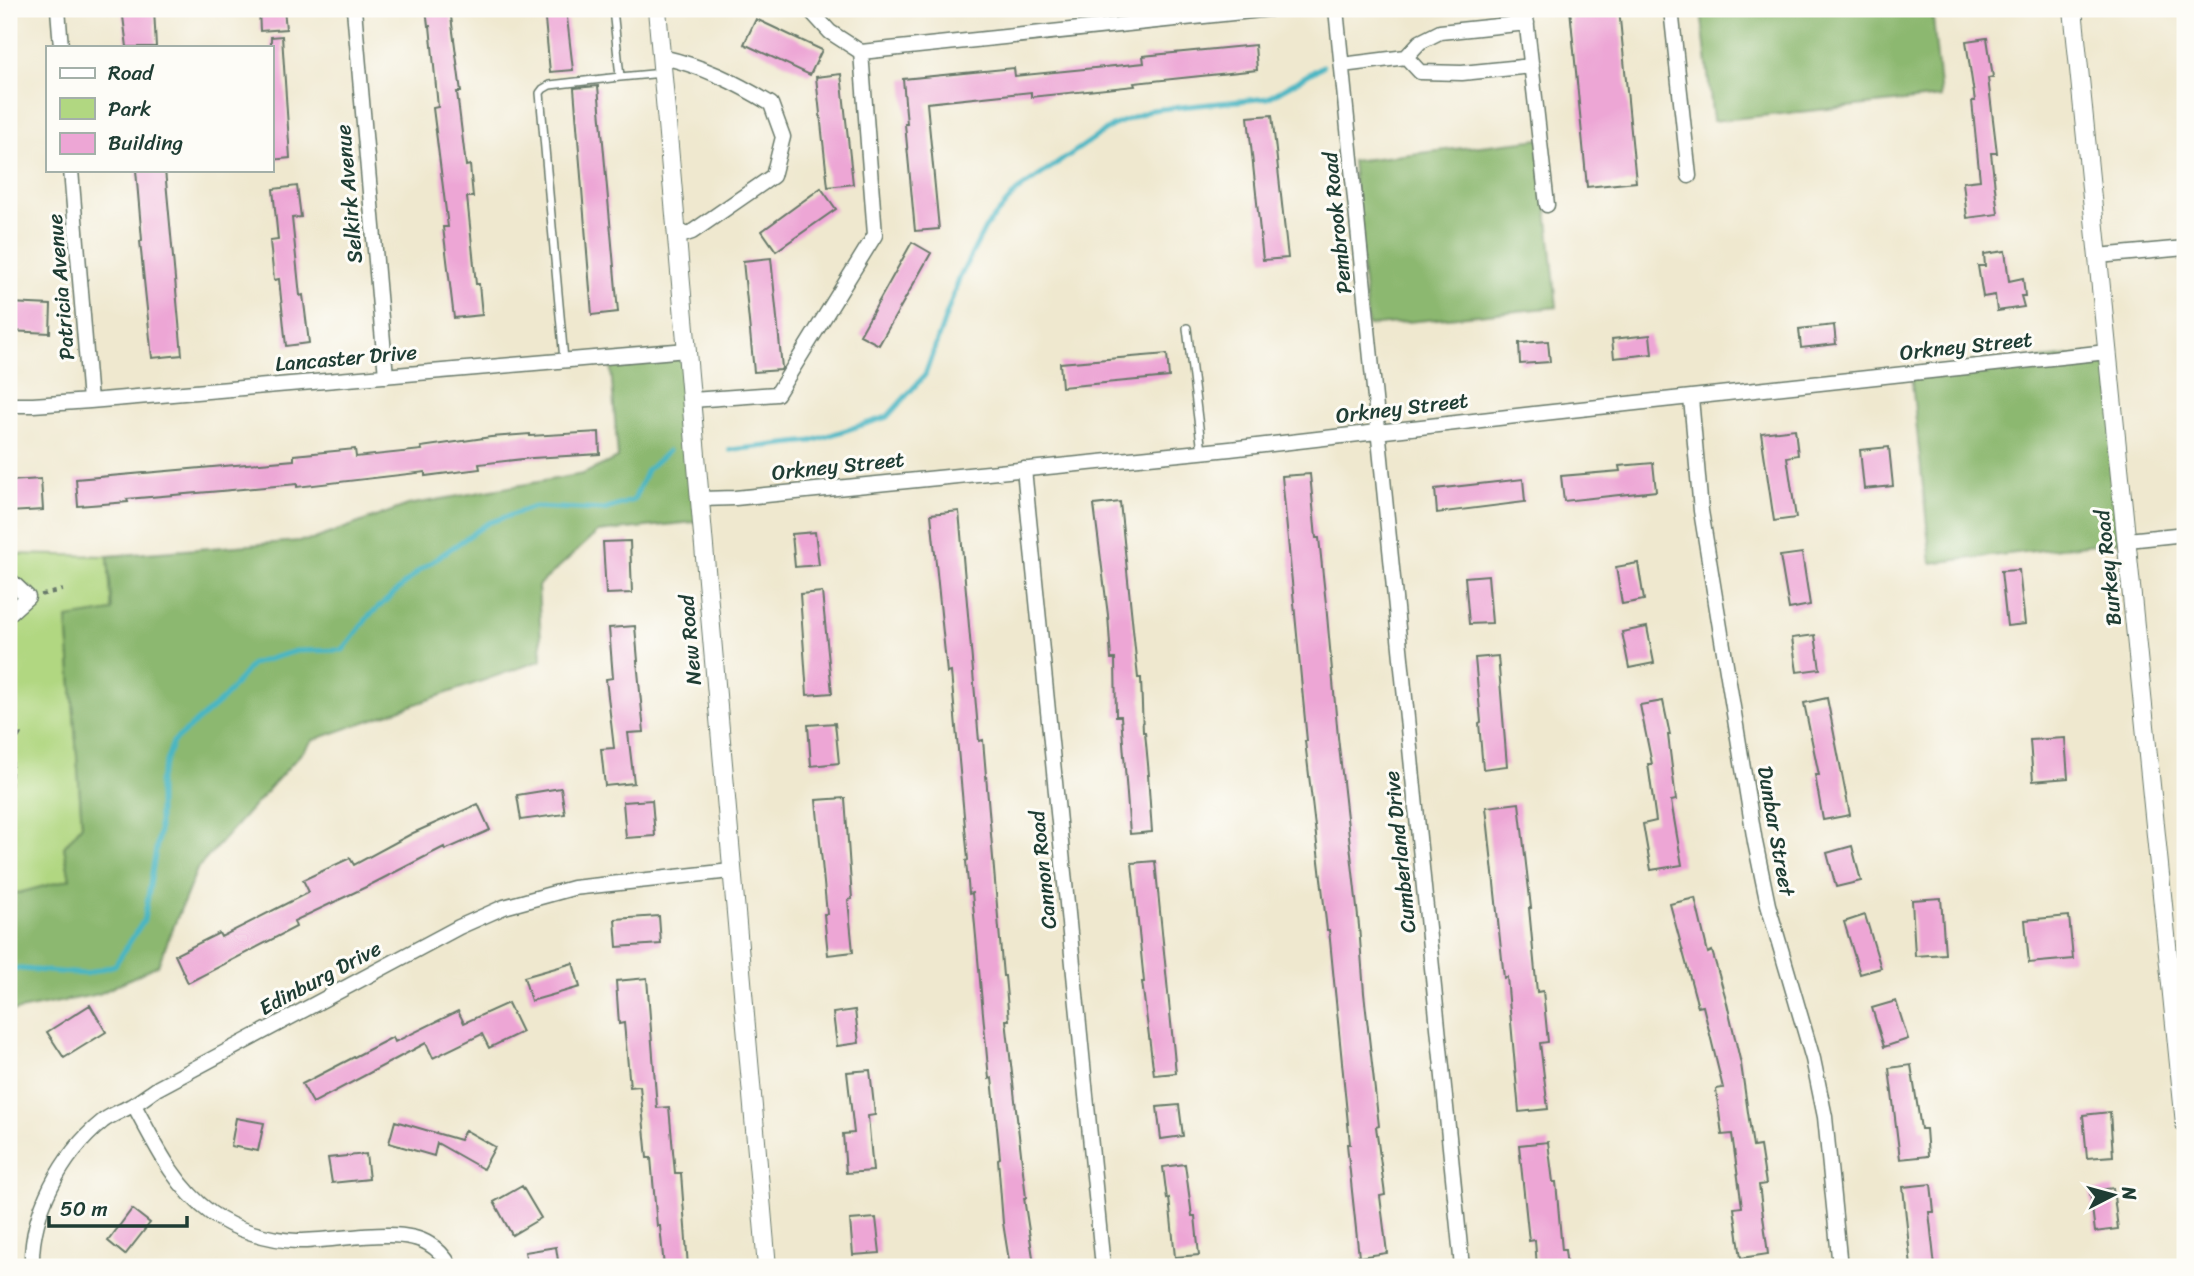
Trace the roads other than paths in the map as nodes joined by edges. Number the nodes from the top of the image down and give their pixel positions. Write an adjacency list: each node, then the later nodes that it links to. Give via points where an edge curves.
1 (58, 9): 11 (street)
2 (354, 9): 28 (street, Selkirk Avenue)
3 (613, 9): 17 (lane)
4 (657, 9): 14 (street, New Road)
5 (809, 9): 12 (street, via 830,32)
6 (1271, 9): 12 (street)
7 (1336, 9): 15 (street, Pembrook Road)
8 (1671, 9): 19 (street)
9 (2073, 9): 23 (street, Burkey Road)
10 (1526, 16): 13 (street, via 1440,32 1420,42); 16 (street)
11 (61, 46)
12 (861, 52): 30 (street, via 875,235 777,394)
13 (1406, 57): 15 (street); 16 (street, via 1420,72)
14 (662, 65): 17 (lane); 21 (street, New Road); 21 (street, via 690,63 771,104 783,137 774,176 692,232)
15 (1342, 65): 33 (street, Pembrook Road)
16 (1532, 66): 20 (street)
17 (620, 77): 27 (lane, via 550,85 540,93)
18 (71, 172): 31 (street, Patricia Avenue)
19 (1689, 176)
20 (1547, 205)
21 (677, 237): 25 (street, New Road)
22 (2185, 248): 23 (street)
23 (2098, 257): 26 (street, Burkey Road)
24 (1187, 328): 34 (lane)
25 (687, 350): 27 (street, Lancaster Drive); 30 (street, New Road)
26 (2107, 352): 29 (street, Orkney Street); 38 (street, Burkey Road)
27 (564, 360): 28 (street, Lancaster Drive)
28 (386, 376): 31 (street, Lancaster Drive)
29 (1691, 398): 33 (street, Orkney Street); 50 (street, Dunbar Street, via 1701,511 1755,842 1768,905 1813,1059)
30 (692, 400): 36 (street, New Road)
31 (90, 401): 32 (street, Lancaster Drive)
32 (9, 405)
33 (1379, 432): 34 (street, Orkney Street); 49 (street, Cumberland Drive)
34 (1202, 452): 35 (street, Orkney Street)
35 (1024, 469): 36 (street, Orkney Street); 48 (street, Cannon Road)
36 (701, 499): 41 (street, New Road)
37 (2185, 534): 38 (street)
38 (2128, 540): 42 (street, Burkey Road)
39 (9, 579): 40 (street, via 29,597)
40 (9, 614)
41 (732, 871): 43 (street, Edinburg Drive, via 572,888 504,907 230,1049); 47 (street, New Road)
42 (2183, 1074): 44 (street, Burkey Road)
43 (134, 1105): 45 (street, Edinburg Drive, via 90,1133 55,1178 37,1227); 46 (street, via 178,1181 214,1215 246,1231 294,1241 416,1238 431,1244)
44 (2185, 1124)
45 (32, 1267)
46 (451, 1267)
47 (766, 1267)
48 (1103, 1267)
49 (1462, 1267)
50 (1840, 1267)

